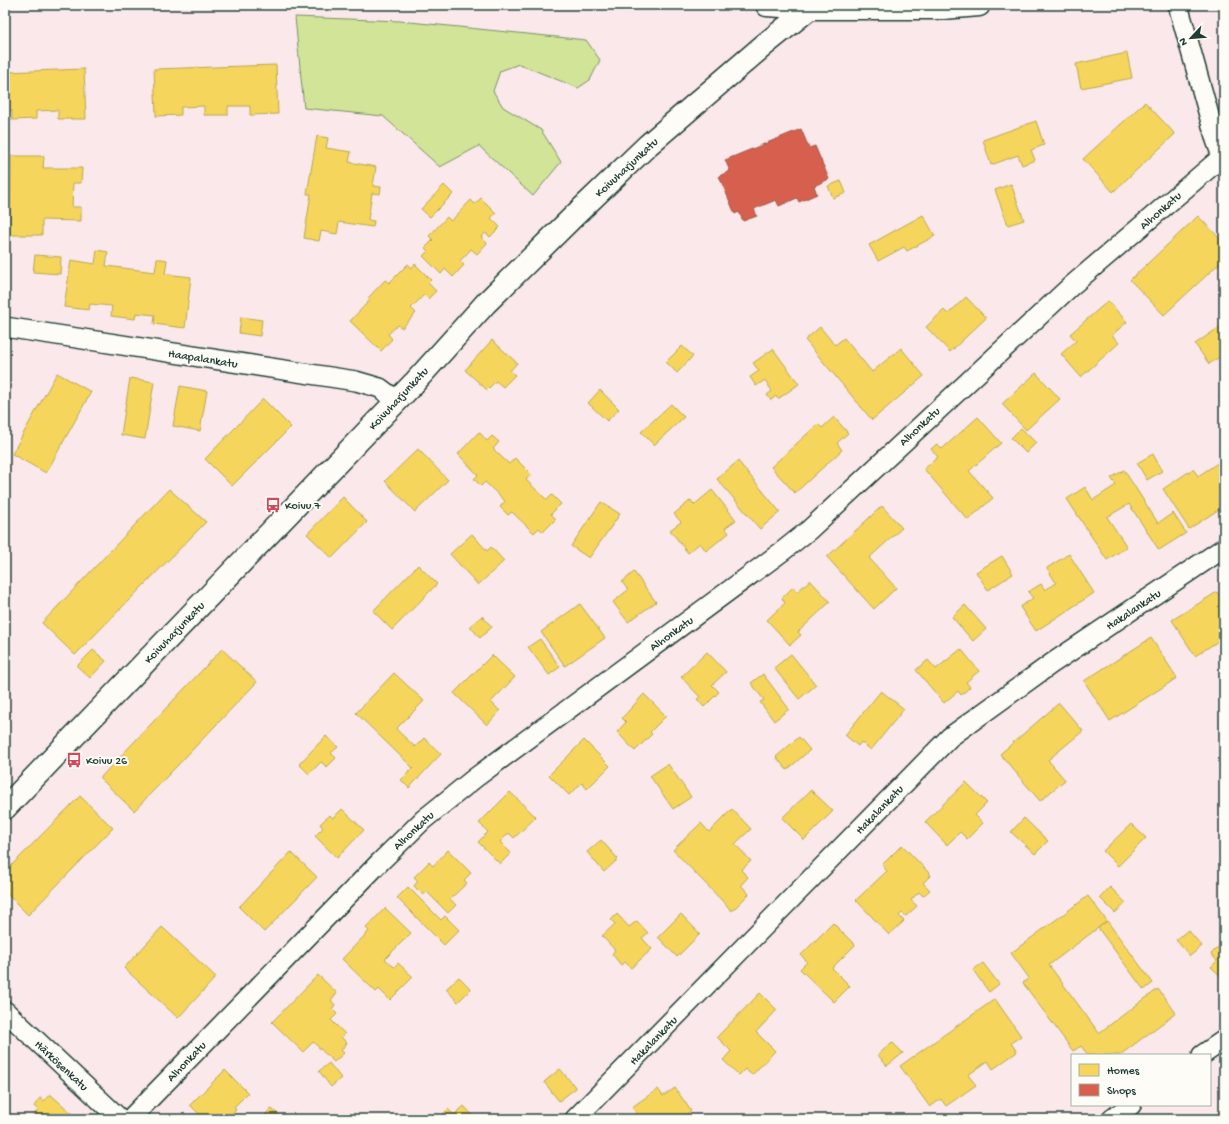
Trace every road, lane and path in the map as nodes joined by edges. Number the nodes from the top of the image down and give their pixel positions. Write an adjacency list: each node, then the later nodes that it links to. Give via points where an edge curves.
1 (767, 5): 4 (street)
2 (979, 5): 4 (street, via 943,8)
3 (1178, 5): 5 (street)
4 (810, 8): 7 (street, Koivuharjunkatu, via 648,145 486,303)
5 (1223, 159): 15 (street, Alhonkatu, via 1070,287 809,530 475,778 423,820)
6 (5, 327): 7 (street, Haapalankatu, via 356,381 380,388)
7 (396, 400): 9 (street, Koivuharjunkatu)
8 (1224, 548): 16 (street, Hakalankatu, via 1051,664 950,737)
9 (5, 808)
10 (5, 1011): 14 (street, Härkösenkatu)
11 (1224, 1040): 12 (street)
12 (1203, 1054)
13 (1130, 1106): 17 (street)
14 (120, 1119)
15 (130, 1119)
16 (575, 1119)
17 (1112, 1119)

